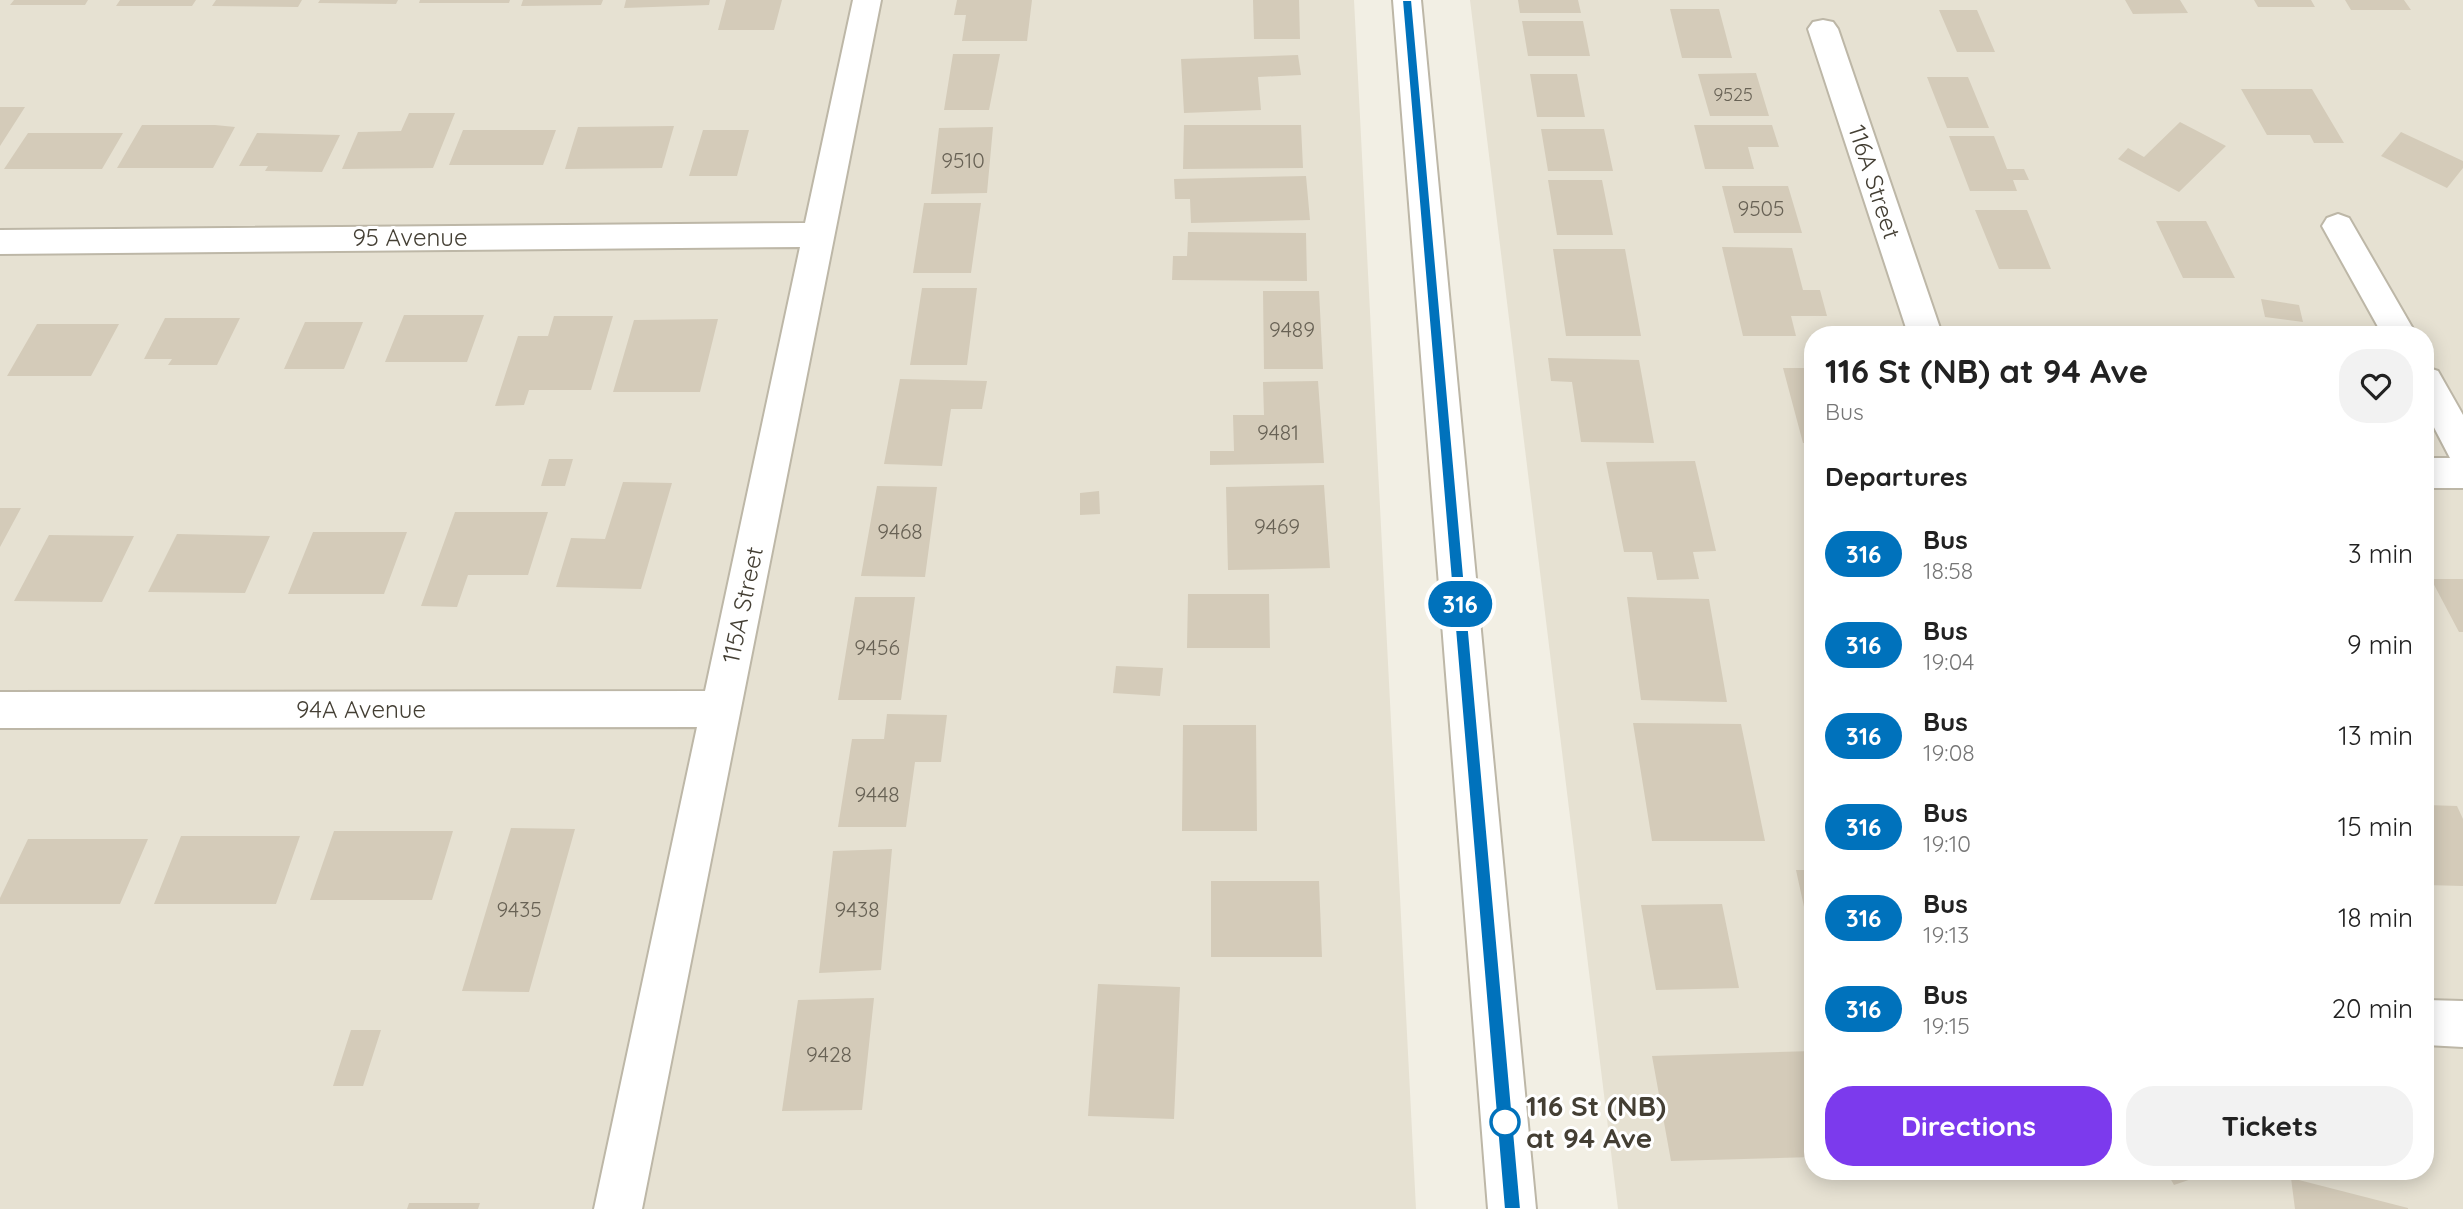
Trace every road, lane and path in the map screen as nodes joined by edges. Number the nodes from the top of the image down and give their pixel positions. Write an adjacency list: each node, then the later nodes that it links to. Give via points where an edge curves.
1 (867, 0): 5 (street, 115A Street)
2 (1407, 0): 18 (street)
3 (1823, 29): 7 (street, 116A Street)
4 (2338, 226): 8 (street)
5 (820, 235): 6 (street, 95 Avenue); 13 (street, 115A Street)
6 (0, 242)
7 (1922, 326)
8 (2394, 326)
9 (2434, 395): 10 (street)
10 (2463, 448)
11 (2434, 473): 12 (street)
12 (2463, 473)
13 (721, 709): 14 (street, 94A Avenue); 17 (street, 115A Street)
14 (0, 710)
15 (2434, 1023): 16 (street)
16 (2463, 1024)
17 (618, 1209)
18 (1512, 1209)

